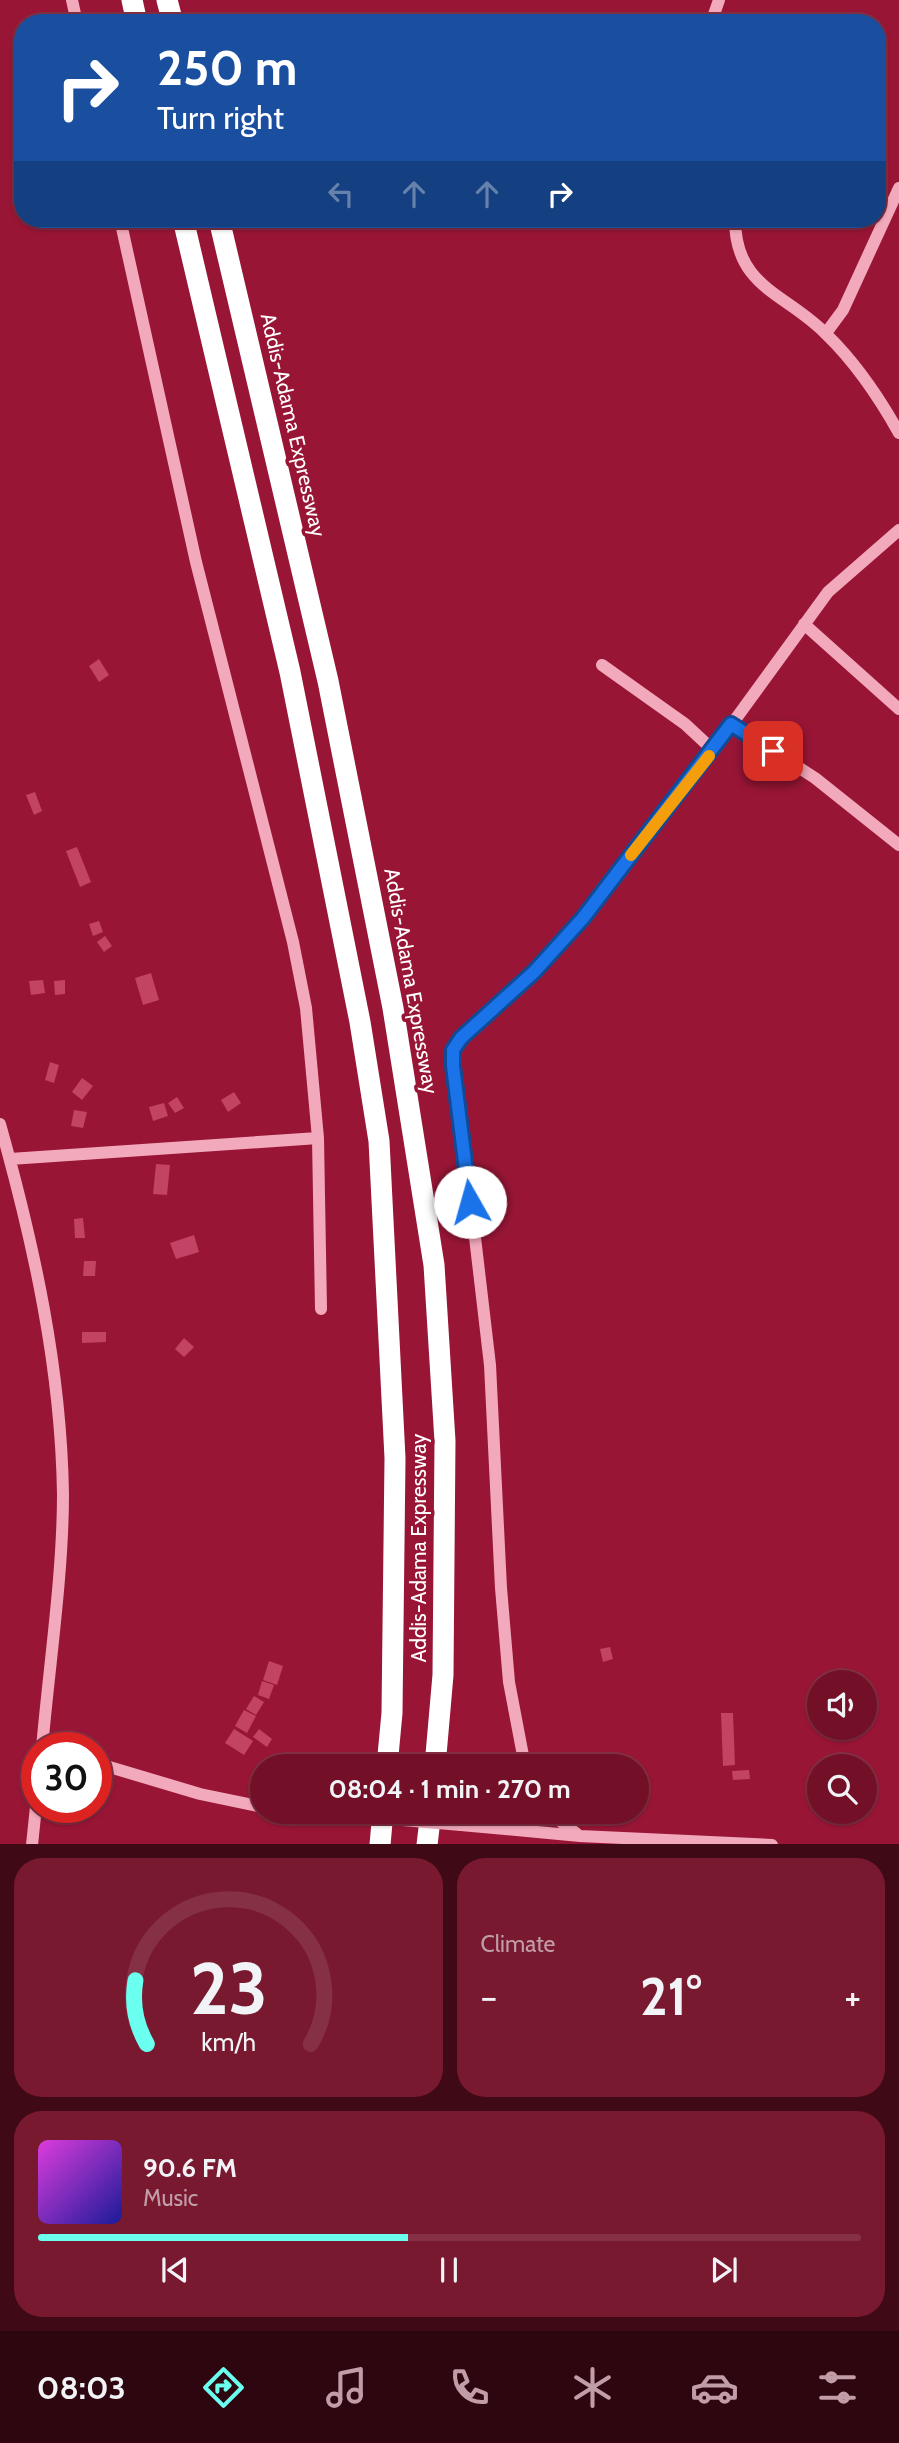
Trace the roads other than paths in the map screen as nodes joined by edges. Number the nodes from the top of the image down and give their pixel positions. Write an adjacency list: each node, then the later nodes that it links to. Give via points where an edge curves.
1 (899, 188): 2 (street)
2 (886, 216)
3 (122, 228): 18 (street, via 196,562 293,942 306,1008)
4 (185, 228): 22 (highway, Addis-Adama Expressway, via 290,672 379,1141 395,1458)
5 (221, 228): 23 (highway, Addis-Adama Expressway, via 328,681 393,1009 434,1265 445,1441 443,1675)
6 (735, 228): 8 (street, via 743,260 762,287)
7 (881, 228): 8 (street, via 843,310)
8 (826, 333): 9 (street)
9 (899, 433)
10 (899, 530): 11 (street, via 828,592)
11 (804, 624): 13 (street); 14 (street)
12 (602, 665): 15 (street)
13 (899, 709)
14 (731, 724): 15 (street); 16 (street, via 816,778)
15 (713, 750): 24 (street, via 583,918 453,1050 491,1365 500,1588)
16 (899, 845)
17 (0, 1124): 19 (street)
18 (318, 1138): 19 (street); 20 (street)
19 (10, 1159): 21 (street, via 36,1261 57,1386 63,1496)
20 (321, 1310)
21 (45, 1732)
22 (388, 1754)
23 (436, 1754)
24 (523, 1754)
25 (112, 1768): 26 (street)
26 (250, 1804)
27 (34, 1823): 34 (street)
28 (382, 1824): 35 (highway)
29 (429, 1824): 36 (highway)
30 (449, 1824): 32 (street, bridge)
31 (564, 1824): 32 (street)
32 (580, 1836): 33 (street); 37 (street)
33 (672, 1842): 38 (street)
34 (32, 1844)
35 (380, 1844)
36 (427, 1844)
37 (612, 1844)
38 (772, 1844)

